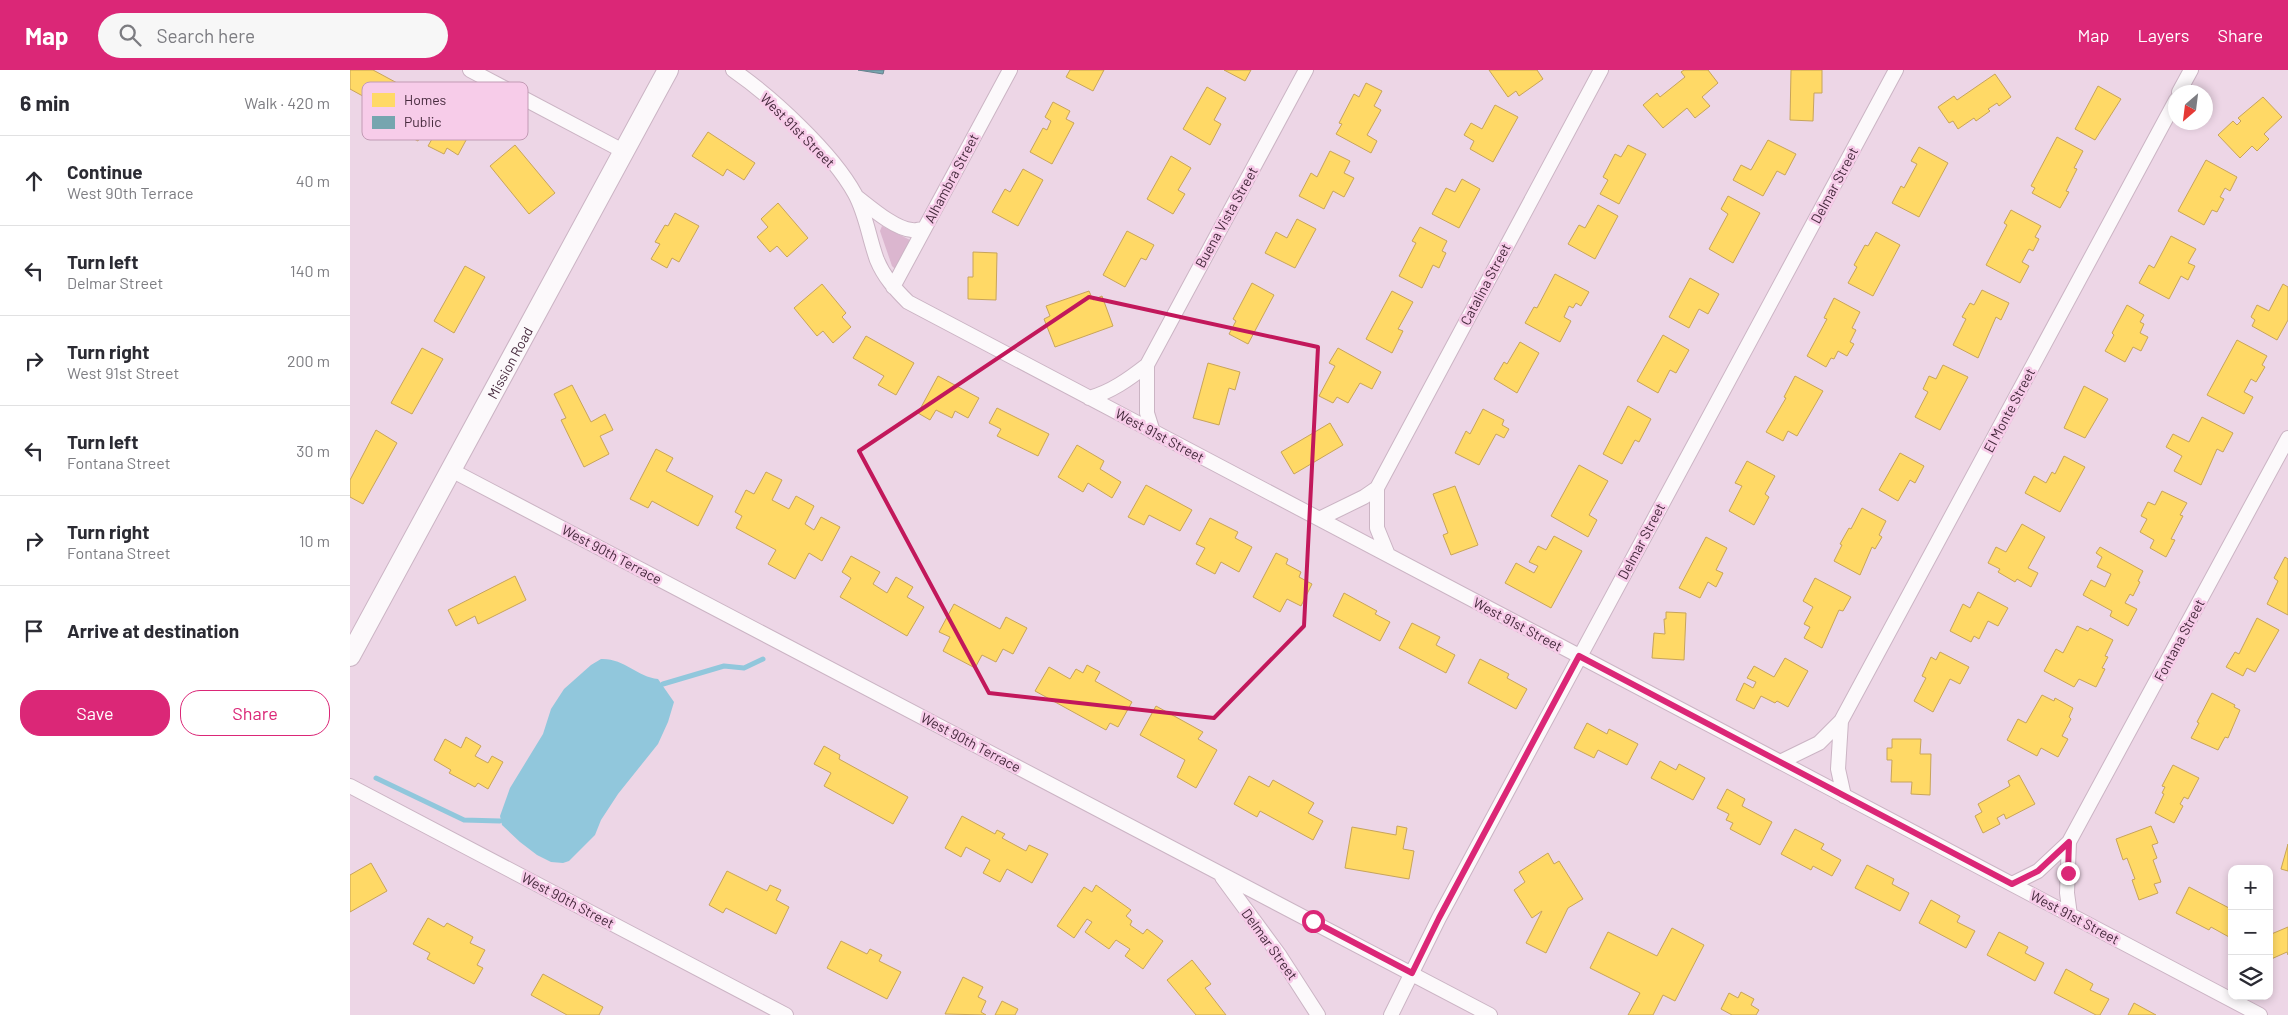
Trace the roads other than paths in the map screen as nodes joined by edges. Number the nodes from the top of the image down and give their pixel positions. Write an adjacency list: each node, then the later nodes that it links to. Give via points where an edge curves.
1 (470, 70): 9 (street)
2 (668, 70): 13 (main road, Mission Road)
3 (733, 70): 14 (street, West 91st Street, via 801,128)
4 (1010, 70): 15 (street, Alhambra Street)
5 (1306, 70): 17 (street, Buena Vista Street)
6 (1896, 70): 26 (street, Delmar Street)
7 (2191, 70): 10 (street)
8 (1598, 74): 22 (street, Catalina Street)
9 (493, 82)
10 (2183, 85)
11 (528, 101): 13 (street)
12 (2168, 115): 27 (street, El Monte Street)
13 (625, 152): 21 (main road, Mission Road)
14 (857, 196): 15 (street, West 91st Street, via 902,227); 16 (street, West 91st Street, via 877,259)
15 (924, 229): 16 (street, Alhambra Street)
16 (893, 287): 18 (street, West 91st Street, via 908,302)
17 (1147, 365): 18 (street, Buena Vista Street, via 1124,383); 19 (street, Buena Vista Street, via 1147,412)
18 (1089, 398): 19 (street, West 91st Street)
19 (1153, 432): 23 (street, West 91st Street)
20 (2288, 438): 31 (street, Fontana Street)
21 (451, 470): 25 (main road, Mission Road); 32 (street, West 90th Terrace)
22 (1377, 488): 23 (street); 24 (street, Catalina Street, via 1377,528)
23 (1319, 519): 24 (street, West 91st Street)
24 (1388, 555): 26 (street, West 91st Street)
25 (350, 656)
26 (1579, 656): 28 (street, West 91st Street); 35 (street, Delmar Street)
27 (1842, 721): 28 (street, El Monte Street, via 1819,743); 30 (street, El Monte Street, via 1838,769)
28 (1780, 762): 30 (street, West 91st Street)
29 (350, 786): 36 (street, West 90th Street)
30 (1844, 796): 33 (street, West 91st Street)
31 (2069, 842): 33 (street, Fontana Street, via 2038,871); 34 (street, Fontana Street, via 2067,893)
32 (1220, 874): 35 (street, West 90th Terrace); 37 (street, Delmar Street)
33 (2012, 884): 34 (street, West 91st Street)
34 (2070, 915): 40 (street, West 91st Street)
35 (1412, 973): 38 (street, Delmar Street); 39 (street, West 90th Terrace)
36 (786, 1015)
37 (1318, 1015)
38 (1391, 1015)
39 (1490, 1015)
40 (2260, 1015)

